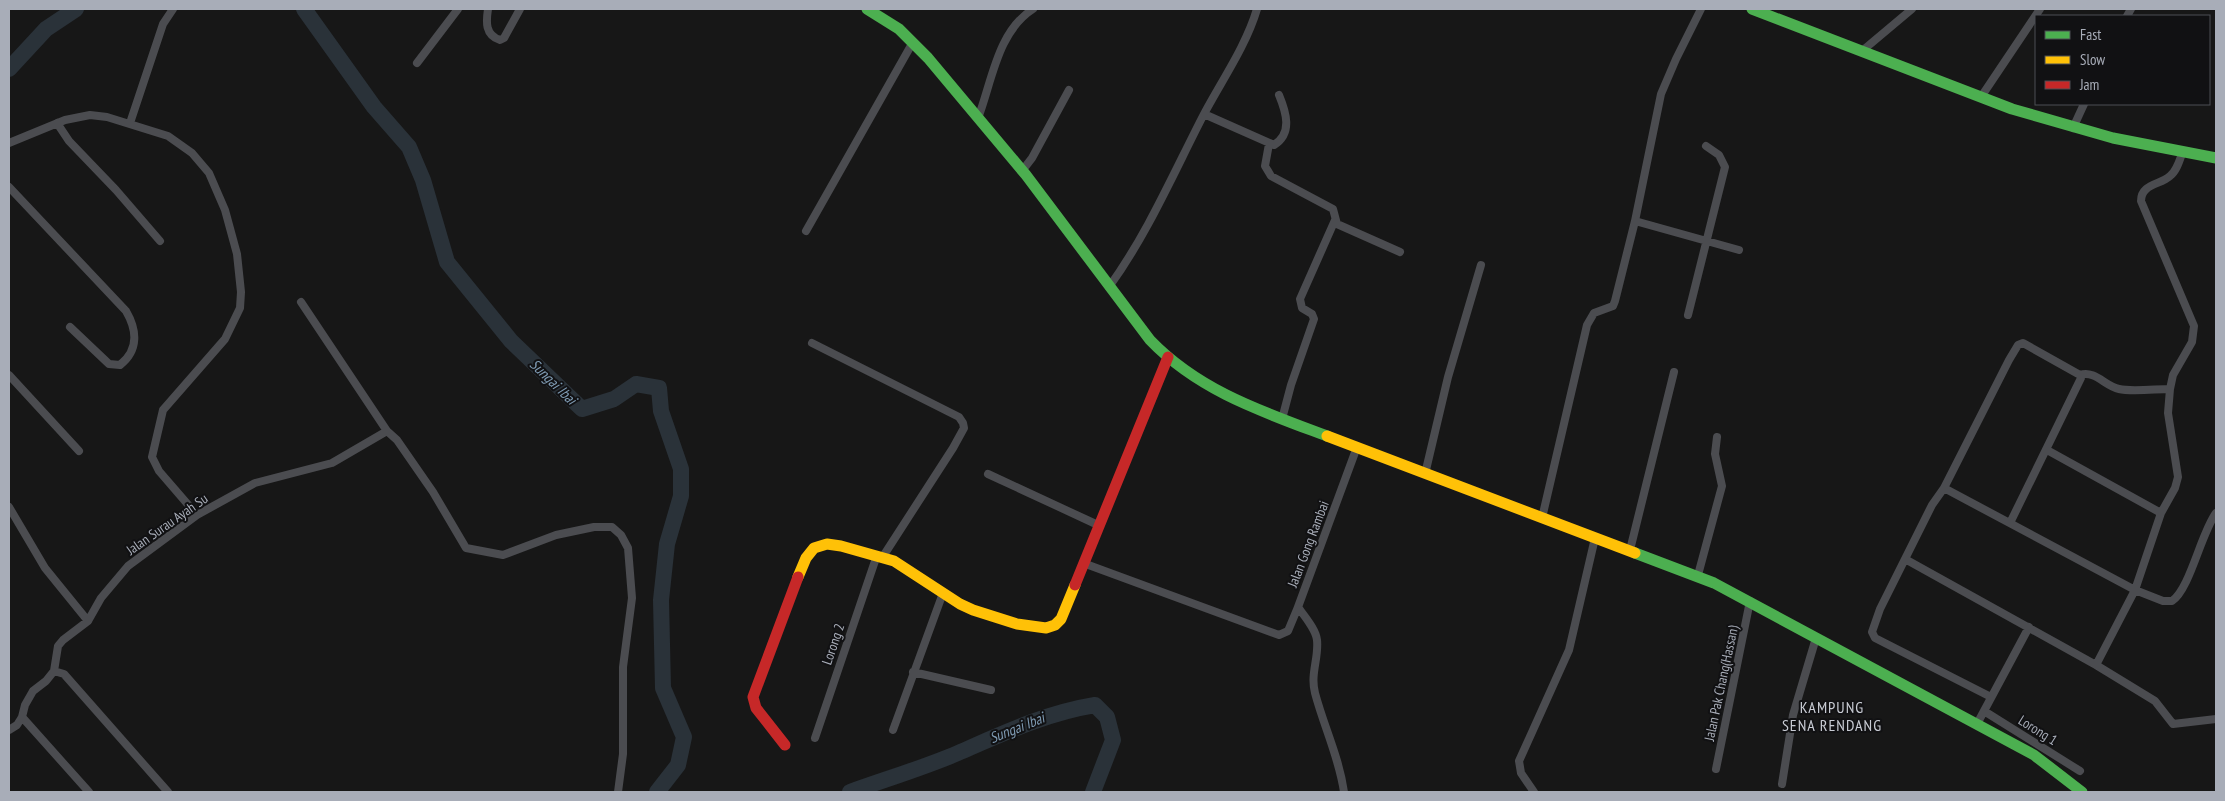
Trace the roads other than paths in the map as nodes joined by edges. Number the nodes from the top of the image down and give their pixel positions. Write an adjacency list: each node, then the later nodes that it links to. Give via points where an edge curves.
1 (173, 9): 22 (street, via 163,24)
2 (458, 9): 14 (street)
3 (488, 9): 4 (street, via 487,27 500,40)
4 (520, 9)
5 (867, 9): 12 (main road)
6 (1033, 9): 20 (street, via 1018,22 1005,42)
7 (1257, 9): 19 (street)
8 (1701, 9): 32 (street, via 1661,94)
9 (1752, 9): 13 (main road)
10 (1912, 9): 13 (street)
11 (2035, 16): 17 (street)
12 (913, 42): 20 (main road); 33 (street)
13 (1862, 51): 17 (main road)
14 (417, 63)
15 (1069, 90): 29 (street)
16 (1279, 95): 25 (street, via 1285,110 1286,127 1279,142)
17 (1981, 97): 23 (main road)
18 (2084, 105): 23 (street)
19 (1204, 114): 25 (street); 39 (street, via 1138,243)
20 (978, 118): 29 (main road)
21 (57, 123): 22 (street, via 90,115); 24 (street); 34 (street, via 69,141)
22 (130, 123): 61 (street, via 168,136 192,154 209,173 225,210 237,254 241,292 235,322 211,357 163,410 152,457 159,471)
23 (2073, 128): 27 (main road)
24 (9, 143)
25 (1269, 144): 31 (street, via 1266,172 1333,209)
26 (1706, 146): 35 (street, via 1719,155 1725,167)
27 (2183, 151): 28 (main road); 48 (street, via 2174,173 2144,190 2141,196 2194,326 2192,342 2173,375)
28 (2216, 158)
29 (1022, 171): 39 (main road)
30 (9, 187): 42 (street, via 126,311 135,332 132,352 120,365 109,364)
31 (1335, 220): 37 (street, via 1337,224); 49 (street, via 1300,300 1302,308 1314,319)
32 (1635, 221): 35 (street); 62 (street, via 1613,306 1594,313 1587,325)
33 (806, 232)
34 (160, 241)
35 (1706, 241): 36 (street); 41 (street)
36 (1739, 250)
37 (1400, 252)
38 (1482, 264): 56 (street, via 1448,377)
39 (1109, 287): 44 (main road, via 1150,340)
40 (301, 302): 50 (street)
41 (1688, 315)
42 (70, 327)
43 (812, 344): 67 (street, Lorong 2, via 959,418 963,424 953,448)
44 (1168, 357): 49 (main road, via 1214,389); 64 (main road)
45 (1674, 372): 66 (street)
46 (9, 375): 54 (street)
47 (2080, 375): 48 (street, via 2089,373 2125,390); 53 (street, via 2081,380); 57 (street, via 2023,343 2018,345)
48 (2170, 389): 59 (street, via 2168,413 2178,477)
49 (1282, 419): 52 (main road)
50 (387, 431): 61 (street, Jalan Surau Ayah Su, via 332,463 255,483); 96 (street, via 397,440 433,492 463,546 469,550 499,555 594,526 612,527 623,538 628,548 632,598 623,667 623,754)
51 (1717, 437): 70 (street, via 1715,454 1722,486)
52 (1357, 447): 56 (main road); 74 (street, Jalan Gong Rambai)
53 (2047, 450): 59 (street); 63 (street)
54 (79, 451)
55 (988, 474): 64 (street)
56 (1425, 474): 62 (main road)
57 (1944, 488): 63 (street); 68 (street, via 1932,504)
58 (9, 507): 75 (street, via 45,568)
59 (2160, 513): 71 (street)
60 (2216, 513): 71 (street, via 2176,598 2164,601)
61 (197, 515): 75 (street, Jalan Surau Ayah Su, via 128,566)
62 (1542, 518): 65 (main road)
63 (2010, 524): 71 (street)
64 (1098, 526): 69 (main road)
65 (1595, 538): 66 (main road); 98 (street, via 1569,650 1520,761 1521,772)
66 (1630, 550): 70 (main road)
67 (879, 558): 72 (main road, via 893,560); 89 (street, Lorong 2); 90 (main road, via 848,548 820,544 808,554 753,697 754,706)
68 (1906, 559): 76 (street); 82 (street, via 1880,609 1872,636)
69 (1083, 563): 72 (main road, via 1061,619 1055,626 1047,628 1030,627 984,614 964,607); 74 (street, via 1279,635 1288,631)
70 (1698, 575): 73 (main road)
71 (2135, 590): 78 (street)
72 (943, 593): 80 (street)
73 (1750, 601): 77 (main road); 91 (street, Jalan Pak Chang(Hassan))
74 (1298, 607): 97 (street, Jalan Gong Rambai, via 1317,639 1314,691 1337,756)
75 (88, 621): 79 (street, Jalan Surau Ayah Su, via 58,646)
76 (2029, 627): 78 (street); 82 (street)
77 (1816, 638): 86 (main road); 93 (street, via 1793,715)
78 (2096, 665): 85 (street, via 2155,701 2173,724)
79 (54, 671): 84 (street, via 33,691); 95 (street, via 64,674)
80 (914, 672): 81 (street); 88 (street)
81 (991, 690)
82 (1991, 697): 83 (street)
83 (1984, 711): 86 (street); 92 (street, Lorong 1)
84 (22, 717): 87 (street); 94 (street)
85 (2216, 719)
86 (1977, 724): 99 (main road, via 2047,763)
87 (9, 730)
88 (893, 730)
89 (815, 738)
90 (785, 745)
91 (1716, 769)
92 (2080, 771)
93 (1782, 784)
94 (89, 792)
95 (168, 792)
96 (618, 792)
97 (1344, 792)
98 (1534, 792)
99 (2082, 792)

